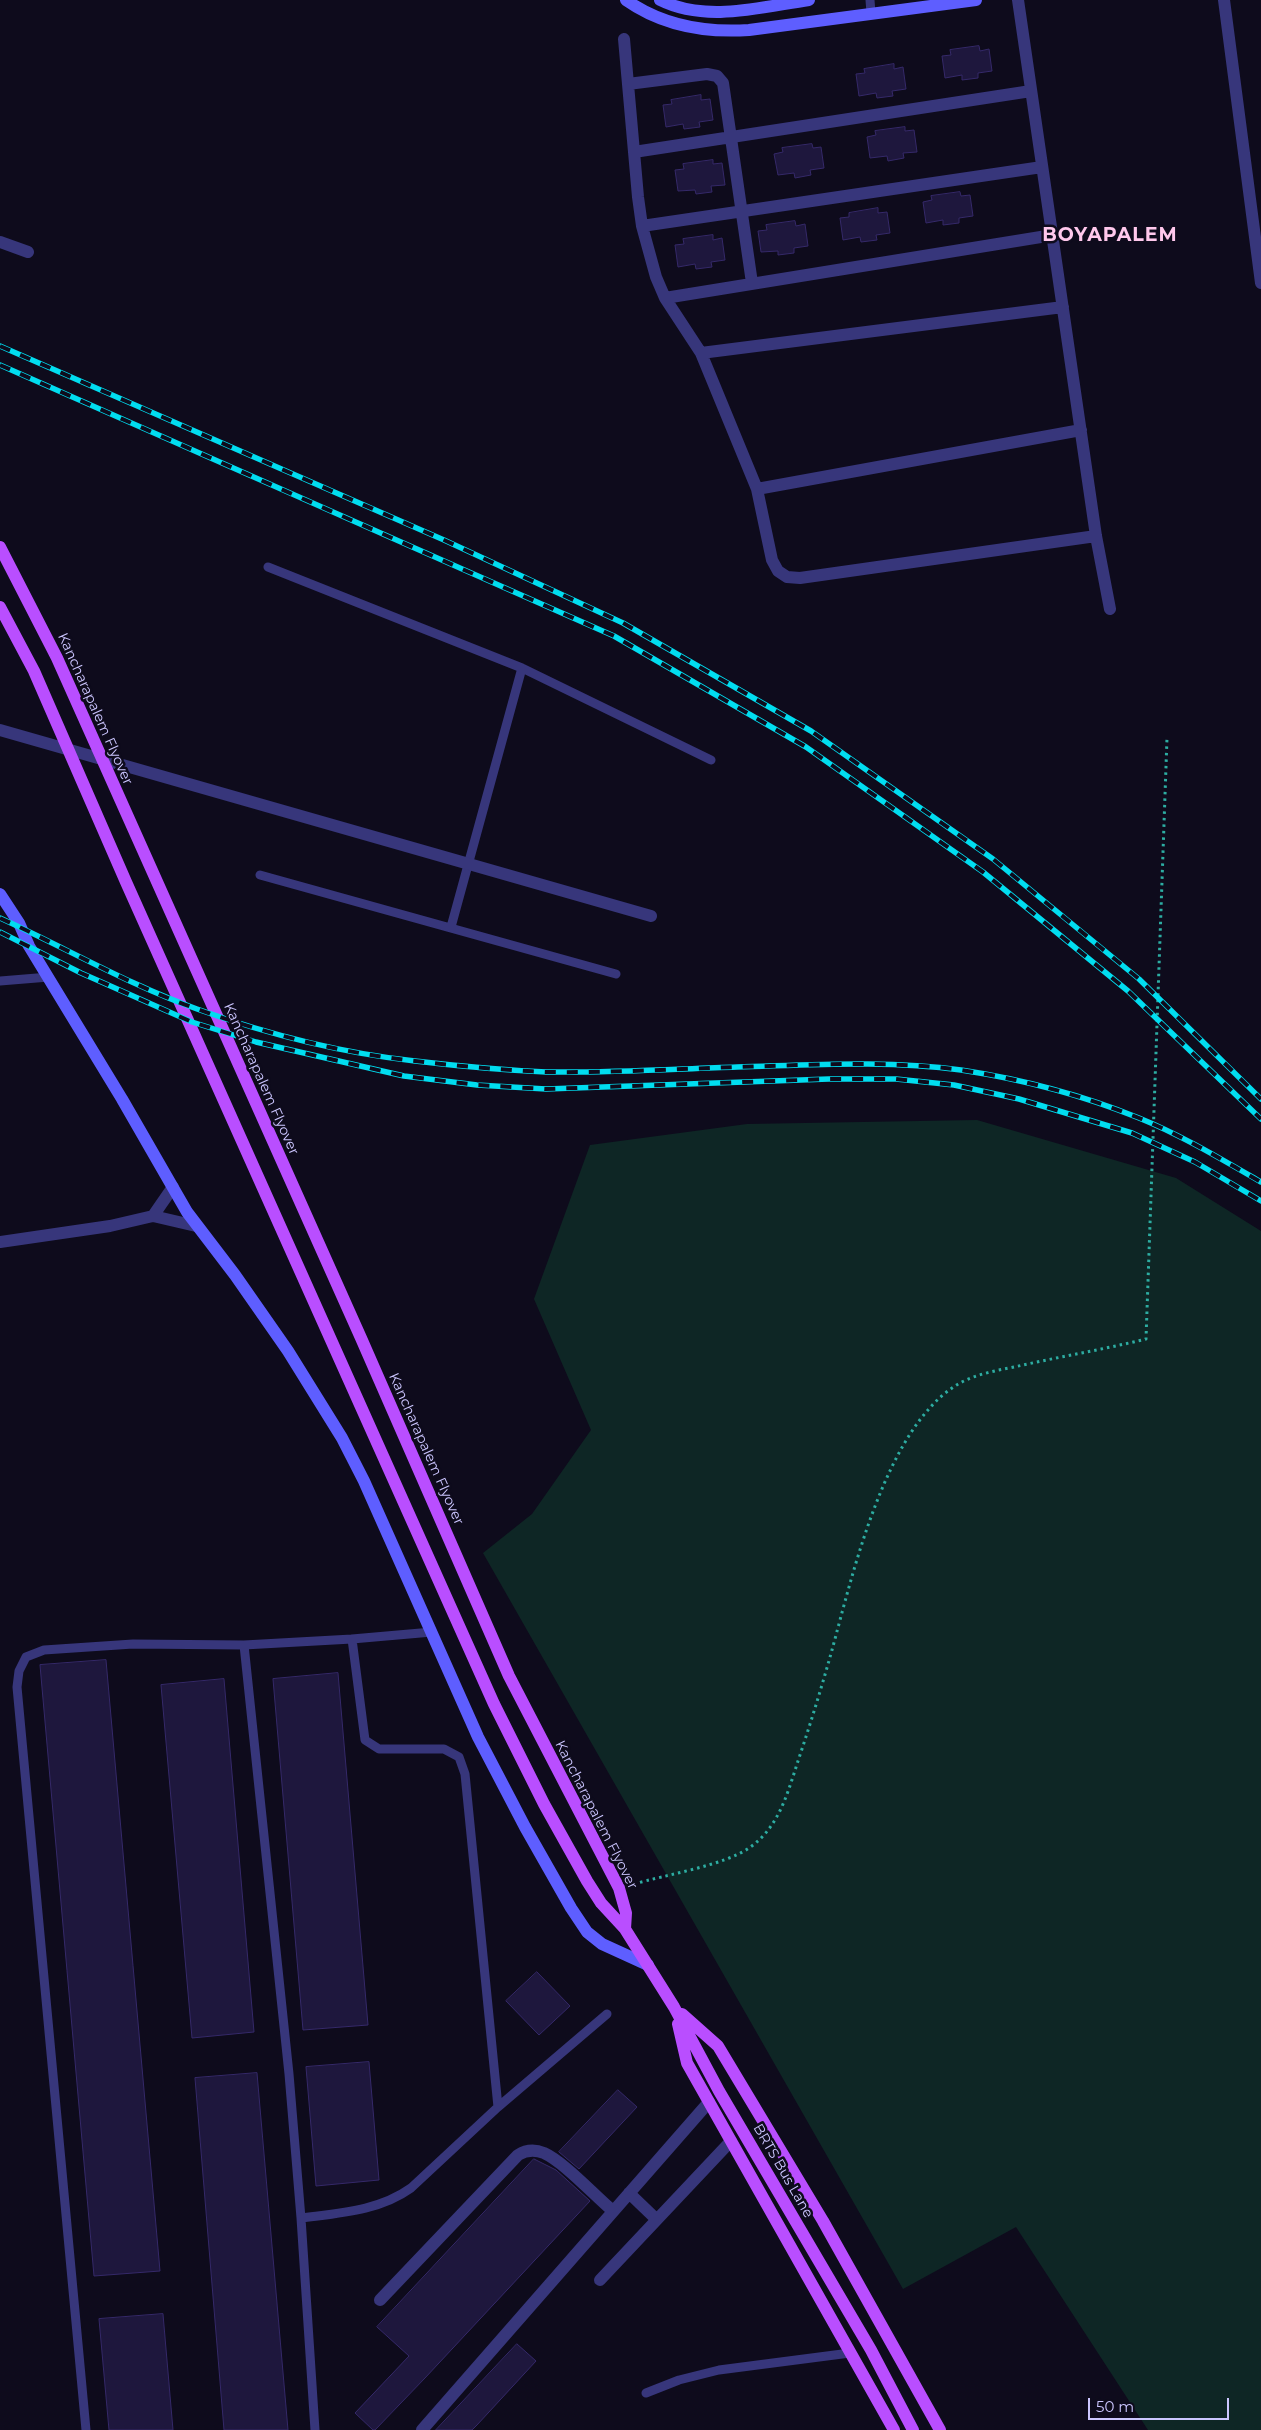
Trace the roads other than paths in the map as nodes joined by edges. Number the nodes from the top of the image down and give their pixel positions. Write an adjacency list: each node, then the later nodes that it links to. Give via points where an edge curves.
1 (626, 0): 7 (street, via 657,17 687,27 718,32 749,30)
2 (660, 0): 3 (street, via 685,10 726,13)
3 (809, 0)
4 (976, 0): 7 (street)
5 (1018, 0): 10 (street)
6 (1224, 0): 20 (street)
7 (871, 6)
8 (624, 39): 9 (street)
9 (628, 84): 11 (street, via 708,74 717,76 726,92); 12 (street)
10 (1031, 91): 11 (street); 13 (street)
11 (732, 138): 12 (street); 14 (street)
12 (634, 152): 15 (street)
13 (1042, 167): 14 (street); 16 (street)
14 (742, 212): 15 (street); 19 (street)
15 (642, 226): 21 (street)
16 (1053, 235): 19 (street); 22 (street)
17 (0, 242): 18 (street)
18 (28, 252)
19 (752, 283): 21 (street)
20 (1261, 283)
21 (665, 298): 23 (street)
22 (1064, 307): 23 (street); 24 (street)
23 (701, 353): 25 (street)
24 (1081, 430): 25 (street); 26 (street)
25 (757, 490): 26 (street, via 772,560 778,571 787,577 800,578)
26 (1096, 536): 30 (street)
27 (0, 547): 49 (main road, Kancharapalem Flyover, via 57,658 509,1676 610,1868 626,1914)
28 (268, 567): 31 (lane)
29 (0, 607): 49 (main road, via 34,671 494,1704 587,1881 601,1903)
30 (1110, 609)
31 (522, 668): 33 (lane); 34 (lane)
32 (0, 730): 34 (street)
33 (711, 760)
34 (469, 865): 37 (street); 38 (lane)
35 (260, 875): 38 (lane)
36 (0, 894): 40 (street)
37 (651, 916)
38 (451, 928): 39 (lane)
39 (616, 974)
40 (49, 977): 41 (lane); 42 (street)
41 (0, 981)
42 (173, 1187): 43 (street); 44 (street)
43 (153, 1216): 44 (street); 45 (street)
44 (196, 1226): 46 (street, via 288,1351 342,1438)
45 (0, 1242)
46 (432, 1632): 47 (lane); 50 (street, via 478,1737 571,1908 587,1932 602,1944)
47 (352, 1639): 48 (lane); 54 (lane, via 365,1740 379,1749 444,1749 459,1757 465,1774)
48 (244, 1645): 58 (lane); 64 (lane, via 133,1644 44,1650 26,1657 19,1671 17,1688)
49 (625, 1929): 50 (main road, BRTS Bus Lane)
50 (648, 1965): 51 (main road, BRTS Bus Lane)
51 (674, 2007): 53 (main road, via 687,2063); 68 (main road, BRTS Bus Lane, via 719,2091 871,2350); 69 (main road, via 718,2046 823,2221)
52 (607, 2014): 54 (lane)
53 (709, 2102): 55 (main road); 56 (street)
54 (498, 2106): 58 (lane, via 398,2197 351,2211)
55 (731, 2141): 59 (street); 62 (main road)
56 (629, 2193): 57 (street); 59 (street)
57 (613, 2211): 61 (street, via 551,2157 526,2151 518,2155); 66 (street)
58 (301, 2218): 65 (lane)
59 (656, 2219): 60 (street)
60 (600, 2280)
61 (380, 2300)
62 (850, 2353): 63 (lane, via 719,2370); 67 (main road)
63 (646, 2393)
64 (86, 2430)
65 (315, 2430)
66 (422, 2430)
67 (894, 2430)
68 (913, 2430)
69 (940, 2430)

